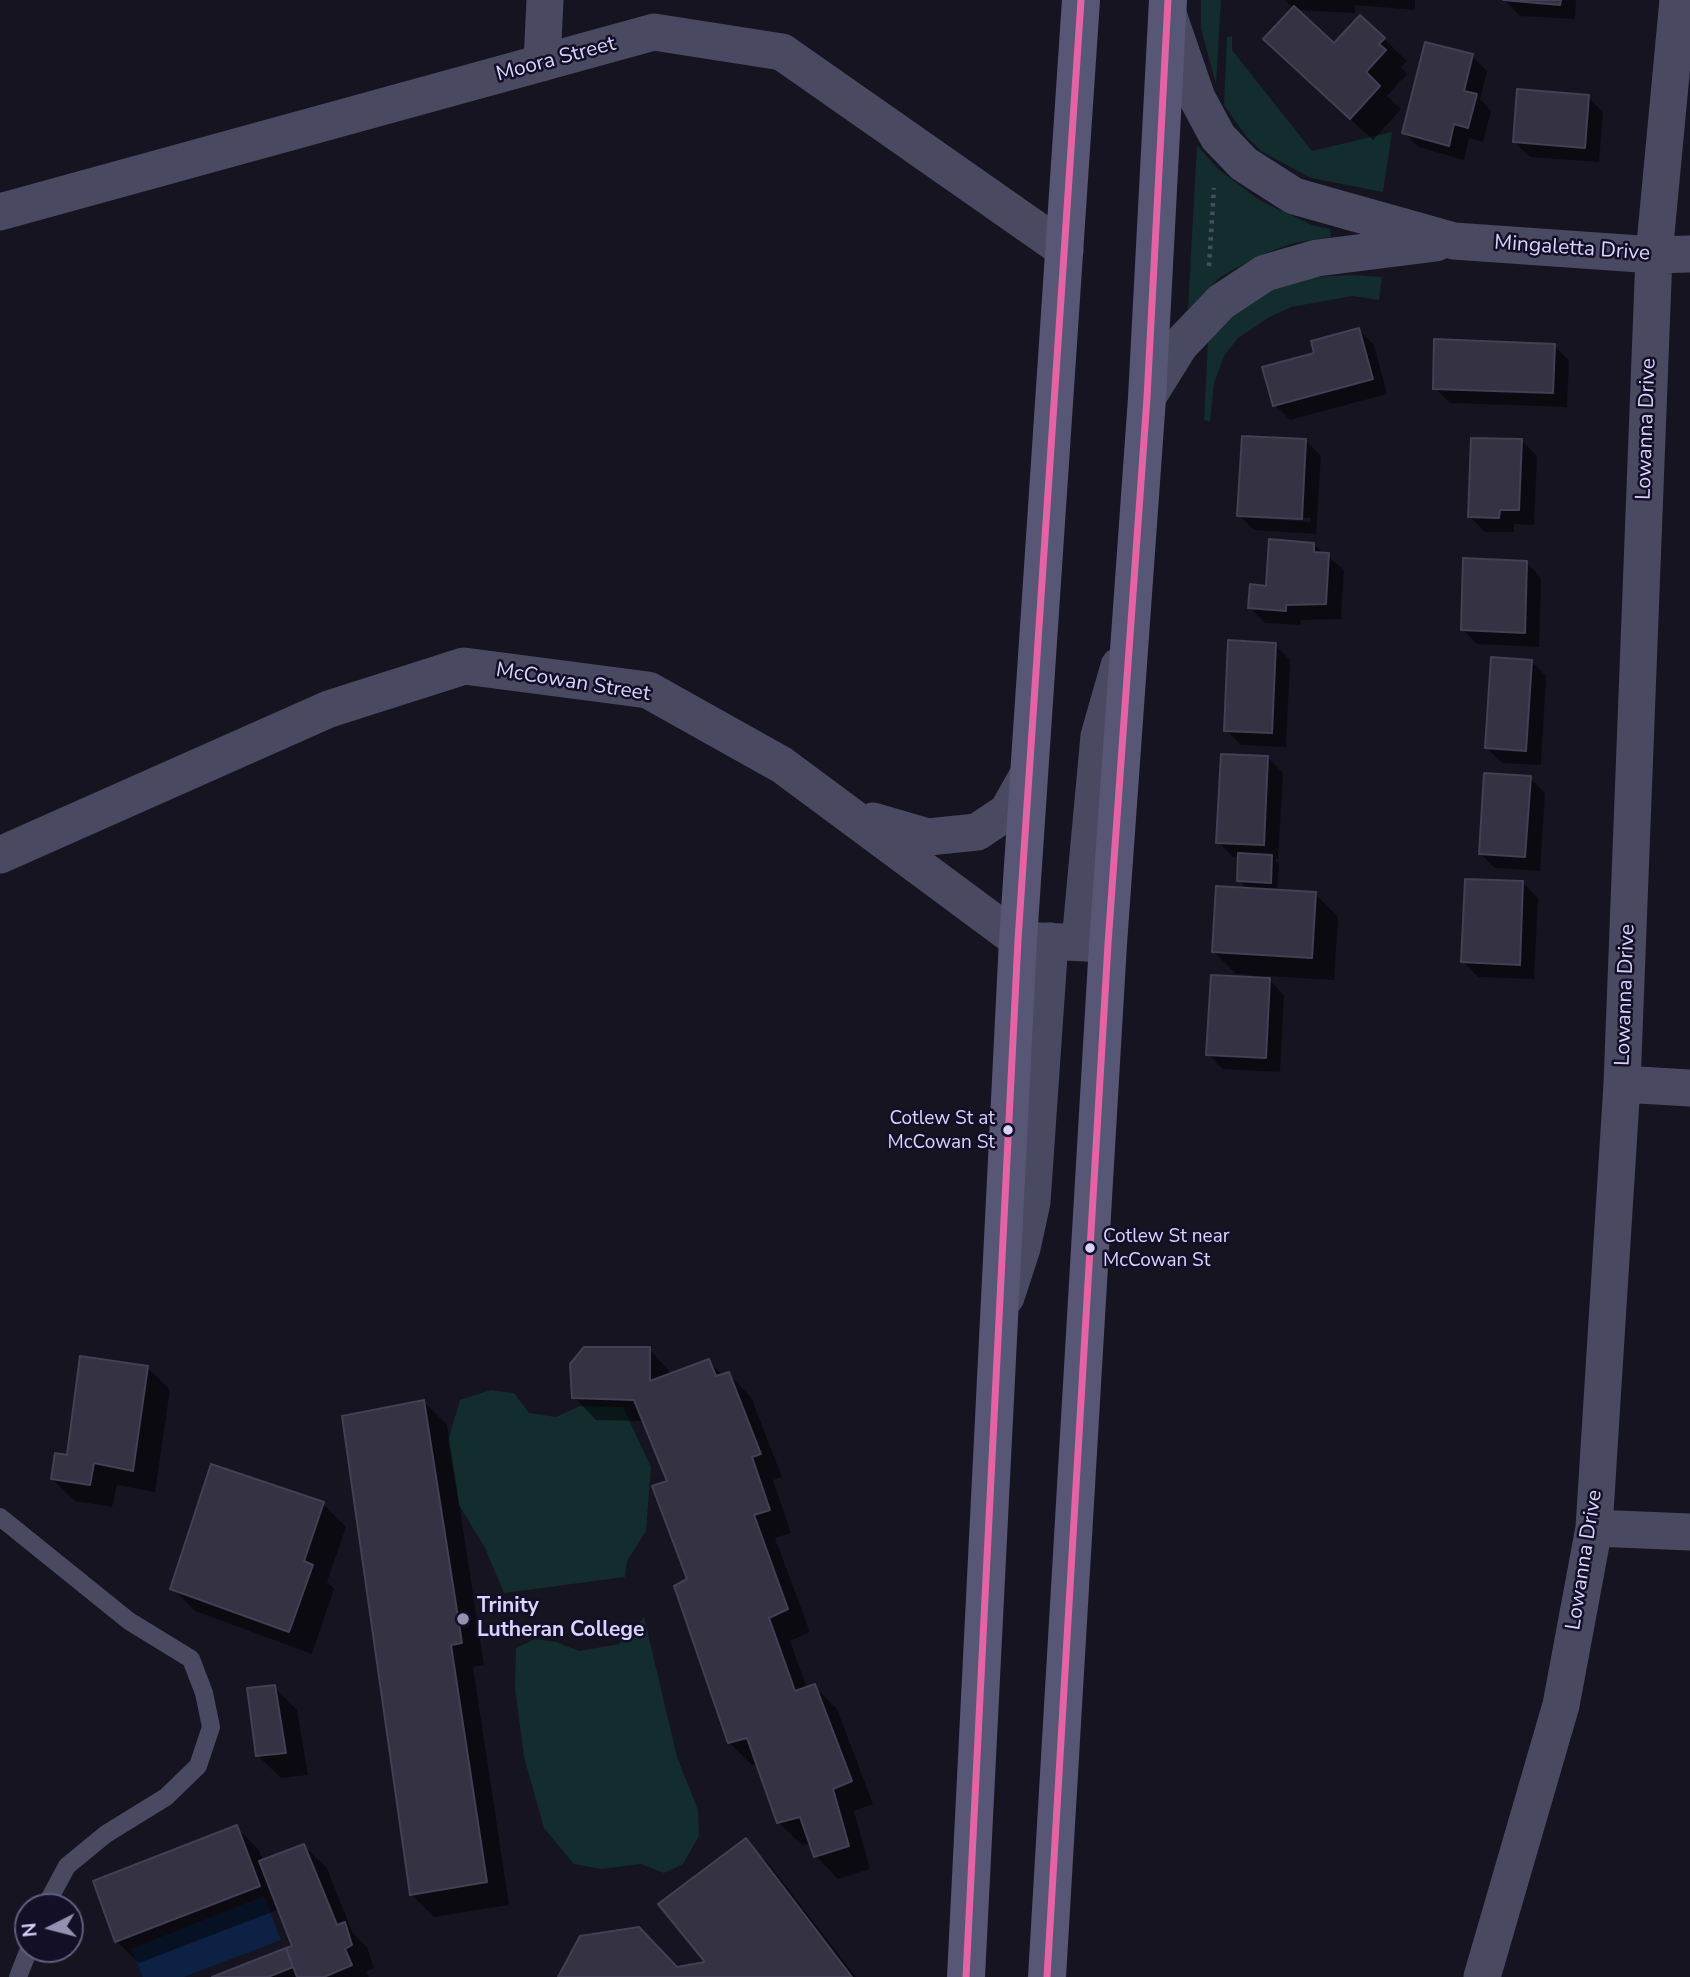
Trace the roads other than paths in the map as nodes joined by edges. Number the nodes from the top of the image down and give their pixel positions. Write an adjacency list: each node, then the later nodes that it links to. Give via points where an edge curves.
1 (545, 0): 5 (street)
2 (1081, 0): 8 (main road)
3 (1678, 0): 10 (street, Lowanna Drive)
4 (1168, 5): 7 (street, Mingaletta Drive, via 1197,98 1218,137 1244,164 1294,196); 11 (main road)
5 (542, 63): 6 (street, Moora Street); 8 (street, Moora Street, via 654,32 782,52)
6 (0, 212)
7 (1454, 241): 10 (street, Mingaletta Drive); 11 (street, Mingaletta Drive, via 1317,258 1265,273 1221,302 1180,345)
8 (1065, 250): 12 (main road)
9 (1690, 254): 10 (street, Mingaletta Drive)
10 (1654, 255): 16 (street, Lowanna Drive)
11 (1147, 398): 15 (main road, via 1129,628)
12 (1029, 773): 13 (street, via 1007,812 976,832 928,837); 15 (main road)
13 (848, 814): 14 (street, McCowan Street, via 782,765 648,690 464,666 329,709); 15 (street, McCowan Street)
14 (0, 855)
15 (1064, 942): 22 (main road, via 999,1318); 23 (main road)
16 (1622, 1084): 17 (street); 19 (street, Lowanna Drive)
17 (1690, 1088)
18 (0, 1517): 21 (lane, via 129,1621 191,1659 211,1727 198,1766 166,1797 106,1834 67,1866)
19 (1594, 1528): 20 (street); 24 (street, Lowanna Drive, via 1561,1705)
20 (1690, 1532)
21 (53, 1893)
22 (966, 1977)
23 (1047, 1977)
24 (1482, 1977)

